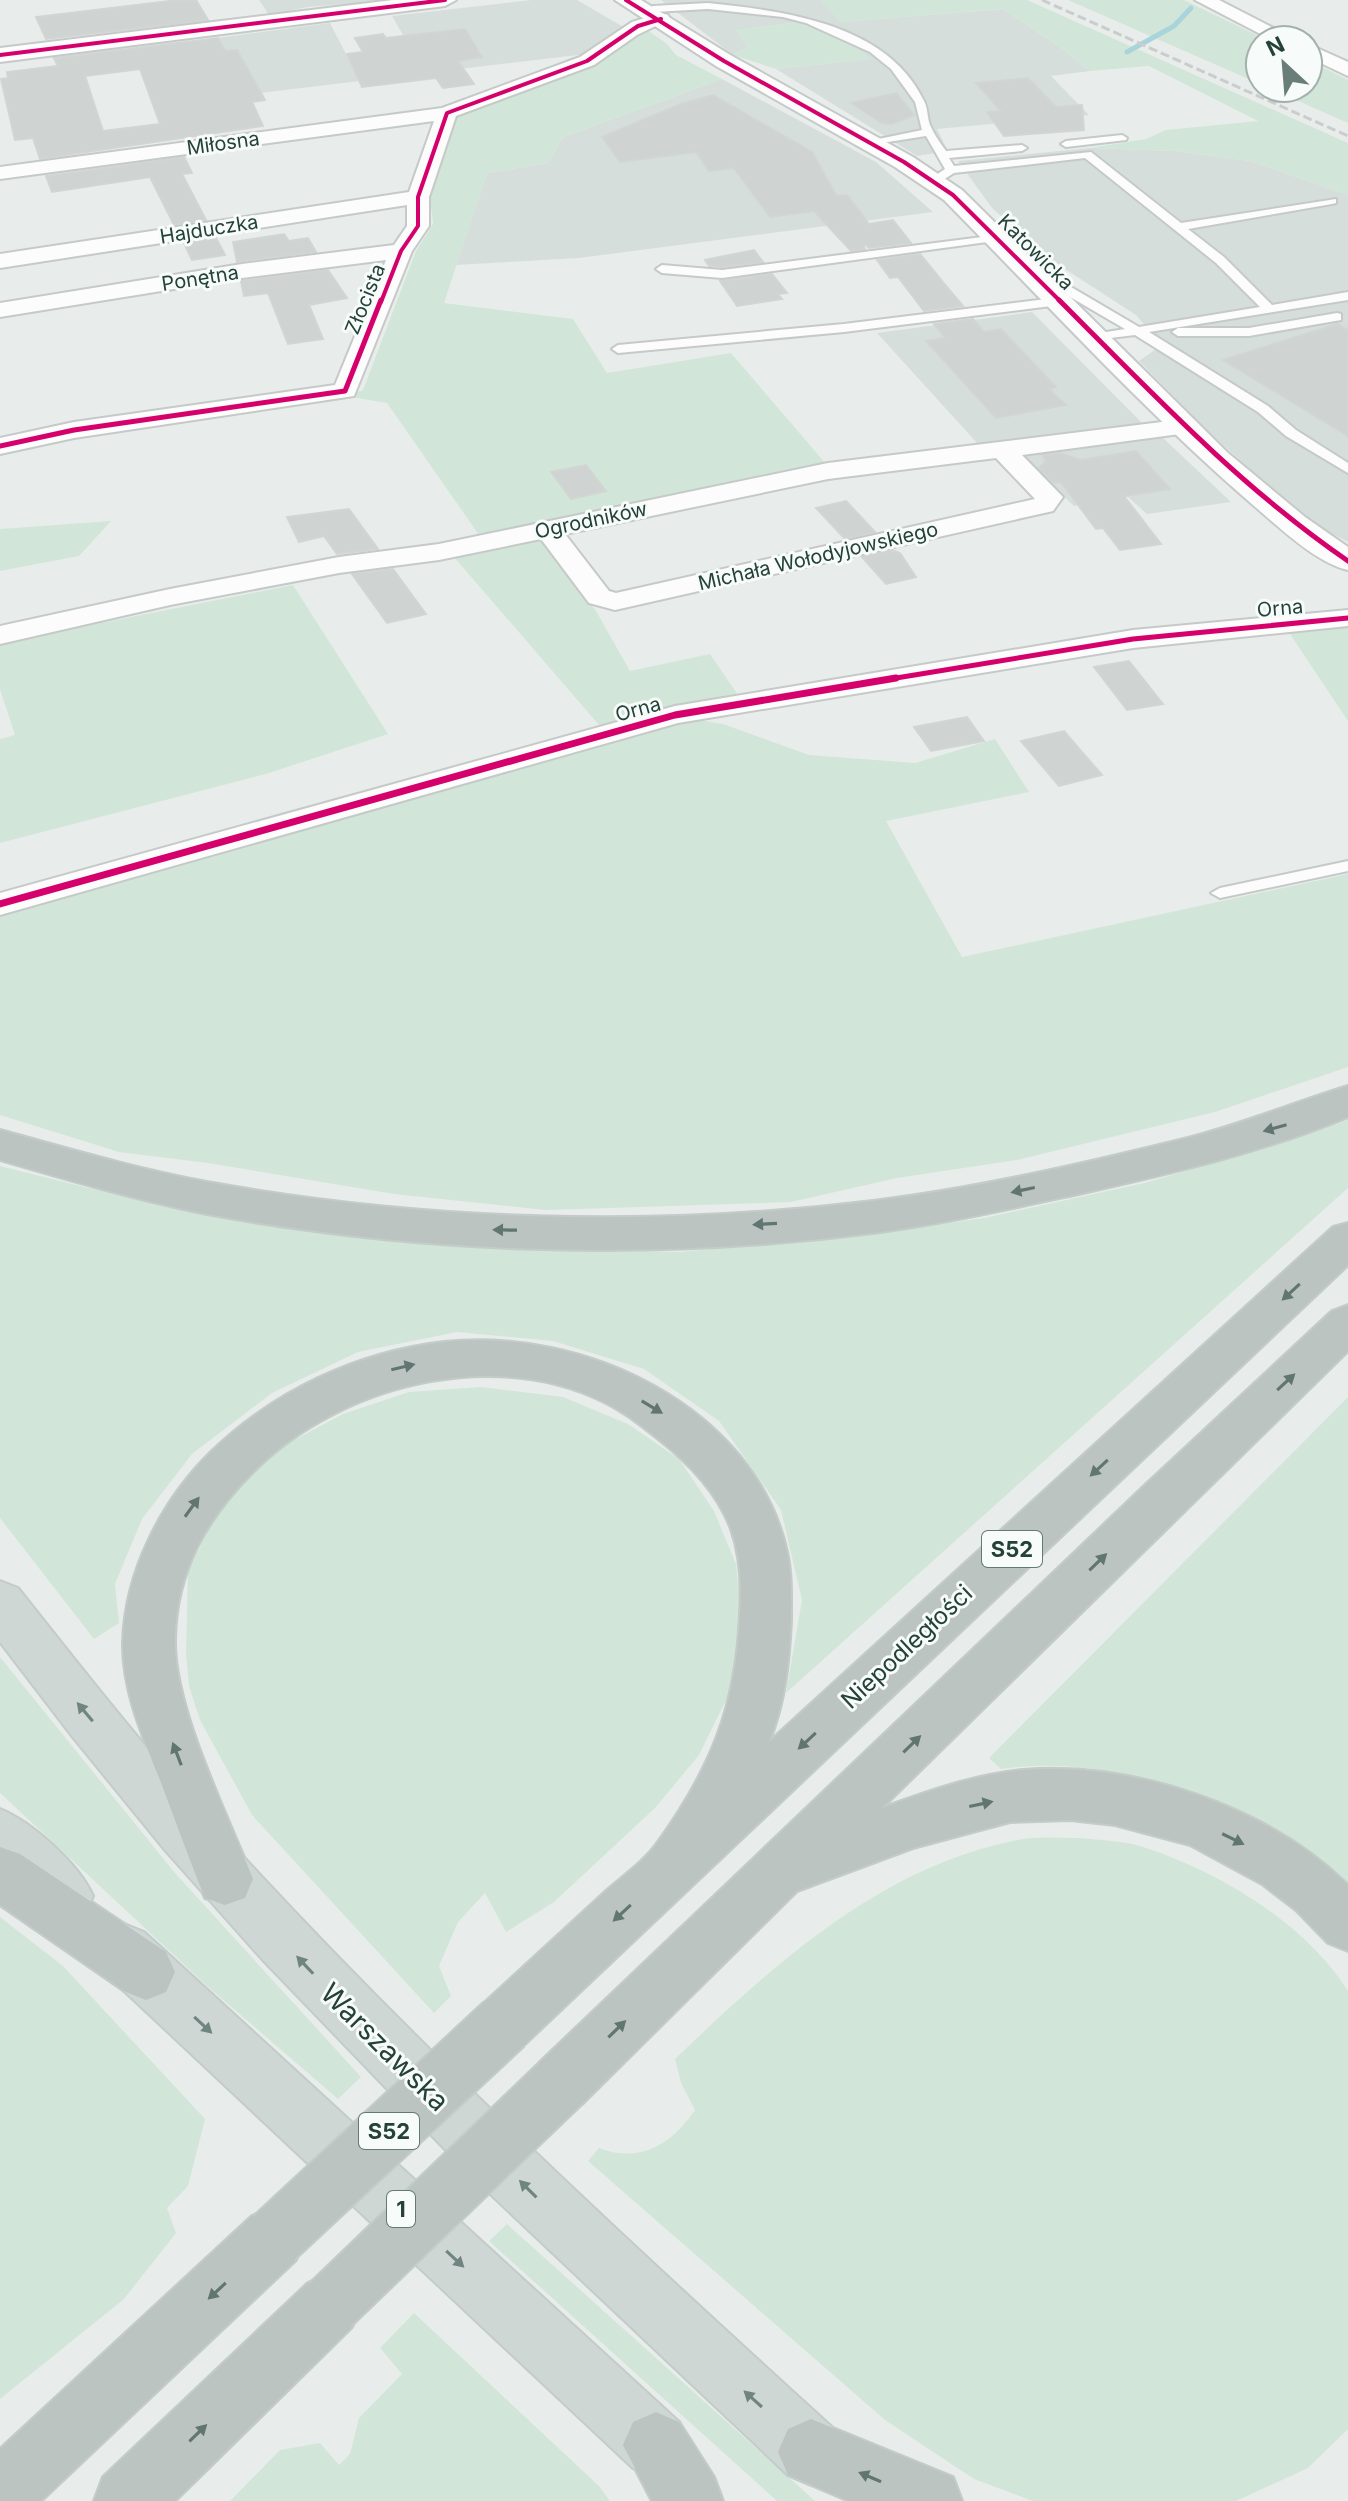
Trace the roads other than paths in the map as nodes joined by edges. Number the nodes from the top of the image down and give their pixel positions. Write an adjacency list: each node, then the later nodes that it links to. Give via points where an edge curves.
1 (445, 0): 6 (street)
2 (626, 0): 4 (street, Katowicka)
3 (1204, 0): 5 (street)
4 (653, 9): 9 (street, via 608,49 584,62); 10 (lane, via 751,8 824,27 874,50 895,67 920,102); 12 (street, Katowicka, via 724,61)
5 (1254, 24)
6 (0, 55)
7 (1324, 58): 8 (street)
8 (1348, 70)
9 (447, 113): 16 (street, Miłosna); 17 (street, Złocista)
10 (929, 132): 12 (lane); 15 (lane)
11 (1122, 138): 13 (lane)
12 (869, 142): 15 (street, Katowicka)
13 (1047, 145)
14 (1032, 147): 15 (lane)
15 (942, 169): 19 (lane, via 1087,154); 20 (street, Katowicka)
16 (0, 173)
17 (418, 197): 21 (street, Złocista, via 418,226); 22 (street, Hajduczka)
18 (1332, 201): 19 (lane)
19 (1180, 227): 27 (lane)
20 (998, 238): 23 (street, Katowicka); 24 (lane, via 722,274)
21 (401, 251): 28 (street, Ponętna); 34 (street, Złocista, via 345,391 74,430)
22 (0, 261)
23 (1026, 266): 26 (street, Katowicka); 30 (lane)
24 (662, 269)
25 (1348, 296): 27 (lane)
26 (1063, 301): 31 (street, Katowicka); 32 (lane)
27 (1268, 308): 30 (lane)
28 (0, 310)
29 (1337, 317): 30 (lane, via 1249,332)
30 (1138, 331): 31 (lane); 36 (lane)
31 (1098, 337): 33 (street, Katowicka)
32 (618, 349)
33 (1186, 427): 35 (street, Ogrodników); 38 (street, Katowicka, via 1294,524)
34 (0, 446)
35 (1001, 449): 37 (street, Ogrodników, via 839,469); 37 (street, Michała Wołodyjowskiego, via 1050,497 1044,505 615,602 599,597)
36 (1348, 469)
37 (547, 529): 40 (street, Ogrodników, via 170,597)
38 (1348, 561)
39 (1348, 618): 43 (street, Orna, via 1133,639 675,715)
40 (0, 635)
41 (1348, 866): 42 (lane)
42 (1220, 893)
43 (0, 904)
44 (1348, 1101): 45 (highway, one-way to 45, via 1309,1118 1169,1159 1012,1193 848,1220 648,1231 489,1229 358,1219 177,1192)
45 (0, 1145)
46 (1348, 1239): 50 (highway, Niepodległości / S52, one-way to 50)
47 (1348, 1323): 52 (highway, S52, one-way to 47)
48 (0, 1603): 53 (main road, Warszawska, one-way to 48, via 50,1671)
49 (0, 1835): 55 (main road, 1)
50 (678, 1860): 53 (highway, one-way to 50, via 155,1697 149,1642 154,1591 186,1514 232,1456 290,1411 360,1378 410,1364 462,1358 520,1360 576,1371 622,1388 674,1420 717,1462 743,1500 762,1545 766,1604 752,1719 723,1784); 56 (highway, Niepodległości / S52, one-way to 56, bridge)
51 (0, 1873): 55 (highway)
52 (776, 1876): 54 (highway, one-way to 54, via 938,1813 1024,1795 1114,1799 1197,1821 1276,1860); 61 (highway, S52, one-way to 52, bridge)
53 (225, 1879): 58 (main road, Warszawska, one-way to 53, via 583,2244 358,2021)
54 (1348, 1924)
55 (146, 1972): 57 (main road, 1, one-way to 57)
56 (90, 2410): 59 (highway); 60 (highway, S52)
57 (656, 2445): 62 (highway)
58 (811, 2452): 63 (highway, one-way to 58)
59 (0, 2459)
60 (0, 2494)
61 (134, 2496)
62 (690, 2501)
63 (929, 2501)

